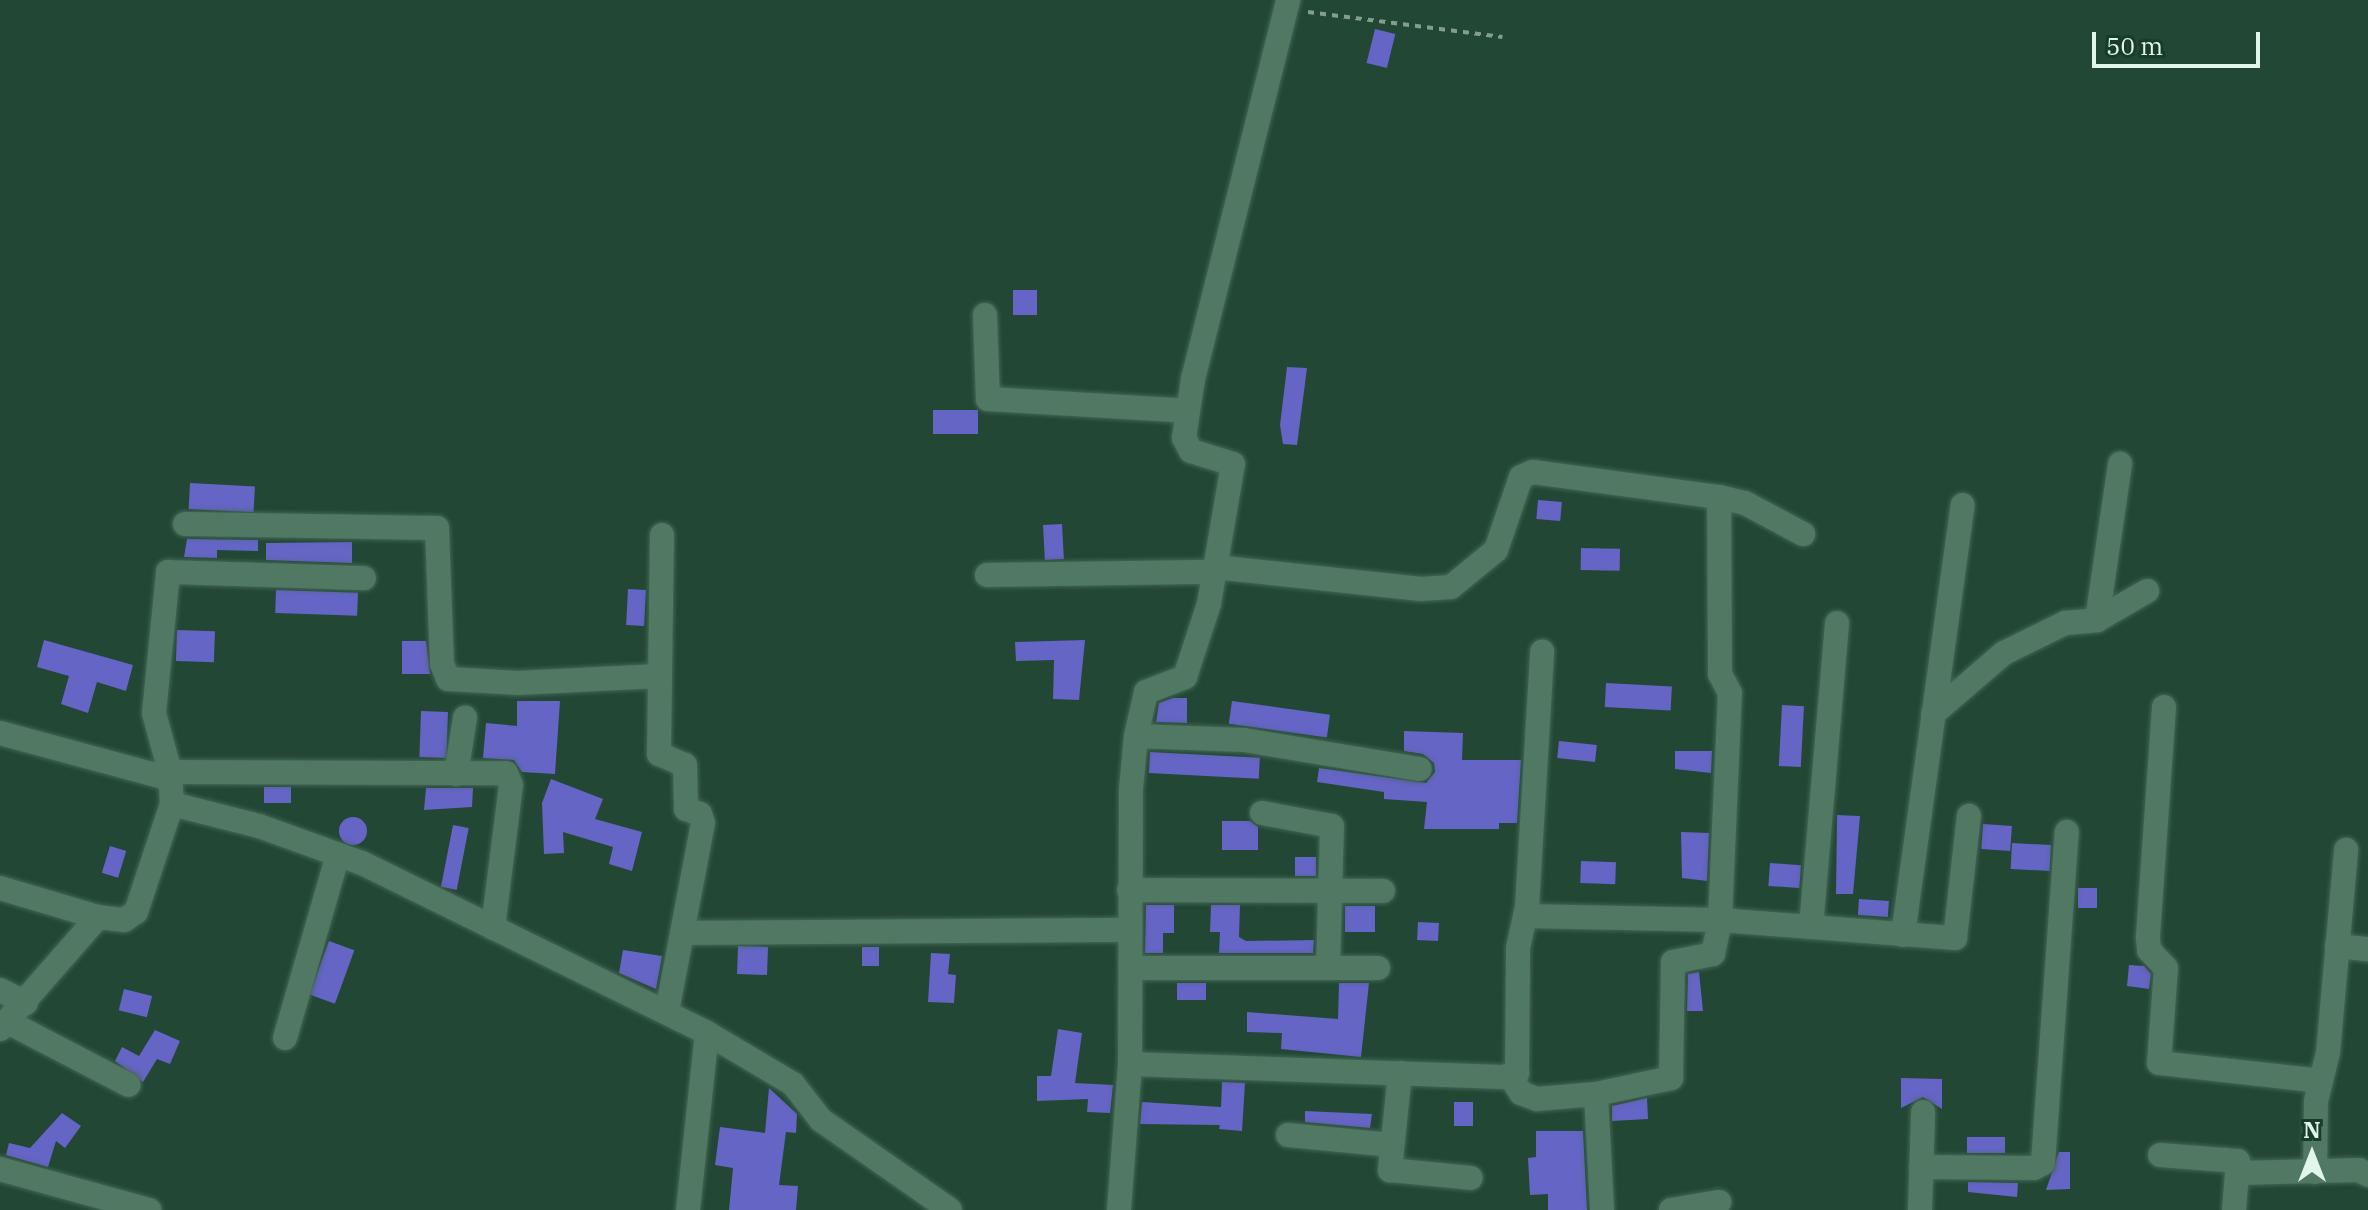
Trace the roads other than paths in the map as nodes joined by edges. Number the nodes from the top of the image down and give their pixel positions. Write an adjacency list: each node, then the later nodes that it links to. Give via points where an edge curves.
1 (1287, 4): 3 (street)
2 (985, 315): 3 (street, via 988,399)
3 (1188, 411): 10 (street, via 1185,445 1233,464)
4 (2120, 464): 14 (street)
5 (1719, 497): 8 (street, via 1745,503); 10 (street, via 1526,473 1496,550 1464,581 1436,590); 38 (street, via 1719,660 1730,693)
6 (1963, 505): 19 (street)
7 (185, 524): 17 (street, via 437,528 442,664 448,679 519,683)
8 (1803, 534)
9 (662, 535): 17 (street)
10 (1214, 570): 11 (street); 22 (street, via 1185,677 1146,692)
11 (987, 575)
12 (364, 578): 25 (street, via 168,572 154,713)
13 (2147, 591): 14 (street)
14 (2097, 620): 19 (street, via 2065,623 2004,653)
15 (1837, 623): 39 (street)
16 (1542, 651): 36 (street)
17 (657, 676): 42 (street, via 659,757 685,765 686,809 700,814 703,823)
18 (2164, 707): 58 (street, via 2148,938 2149,950 2166,968 2159,1063)
19 (1933, 714): 43 (street)
20 (465, 718): 24 (street)
21 (0, 733): 25 (street)
22 (1136, 736): 23 (street, via 1244,740); 33 (street)
23 (1420, 769)
24 (456, 774): 25 (street); 40 (street, via 506,773 511,785)
25 (170, 776): 26 (street)
26 (172, 804): 31 (street); 37 (street, via 132,919)
27 (1262, 813): 34 (street, via 1330,823)
28 (1969, 816): 43 (street, via 1957,935)
29 (2067, 832): 65 (street, via 2043,1163 2034,1168)
30 (2346, 850): 44 (street)
31 (338, 854): 40 (street); 54 (street)
32 (0, 888): 37 (street)
33 (1129, 890): 34 (street); 41 (street)
34 (1330, 891): 35 (street); 47 (street)
35 (1383, 891)
36 (1525, 916): 38 (street); 57 (street, via 1518,948 1520,1056 1517,1073)
37 (98, 917): 50 (street)
38 (1720, 920): 39 (street); 60 (street, via 1713,954 1673,962 1671,1078)
39 (1811, 927): 43 (street)
40 (493, 928): 51 (street)
41 (1130, 930): 42 (street); 46 (street)
42 (682, 933): 51 (street)
43 (1903, 935)
44 (2337, 946): 45 (street); 58 (street)
45 (2368, 949)
46 (1131, 968): 47 (street); 55 (street)
47 (1328, 968): 48 (street)
48 (1378, 968)
49 (0, 990): 50 (street)
50 (26, 1003): 52 (street)
51 (667, 1012): 53 (street)
52 (4, 1026): 59 (street)
53 (707, 1033): 73 (street); 74 (street, via 793,1084 821,1120)
54 (285, 1038)
55 (1130, 1064): 56 (street); 75 (street)
56 (1400, 1073): 57 (street); 63 (street)
57 (1510, 1076): 60 (street, via 1529,1099)
58 (2321, 1081): 67 (street, via 2315,1110)
59 (129, 1085)
60 (1596, 1094): 76 (street)
61 (1923, 1112): 65 (street)
62 (1288, 1135): 63 (street)
63 (1391, 1145): 70 (street, via 1392,1173)
64 (2160, 1155): 68 (street, via 2235,1159)
65 (1921, 1167): 78 (street)
66 (0, 1169): 72 (street)
67 (2315, 1172): 68 (street); 69 (street)
68 (2238, 1173): 79 (street)
69 (2368, 1175)
70 (1471, 1178)
71 (1719, 1202): 77 (street)
72 (149, 1210)
73 (688, 1210)
74 (950, 1210)
75 (1119, 1210)
76 (1602, 1210)
77 (1671, 1210)
78 (1920, 1210)
79 (2234, 1210)

